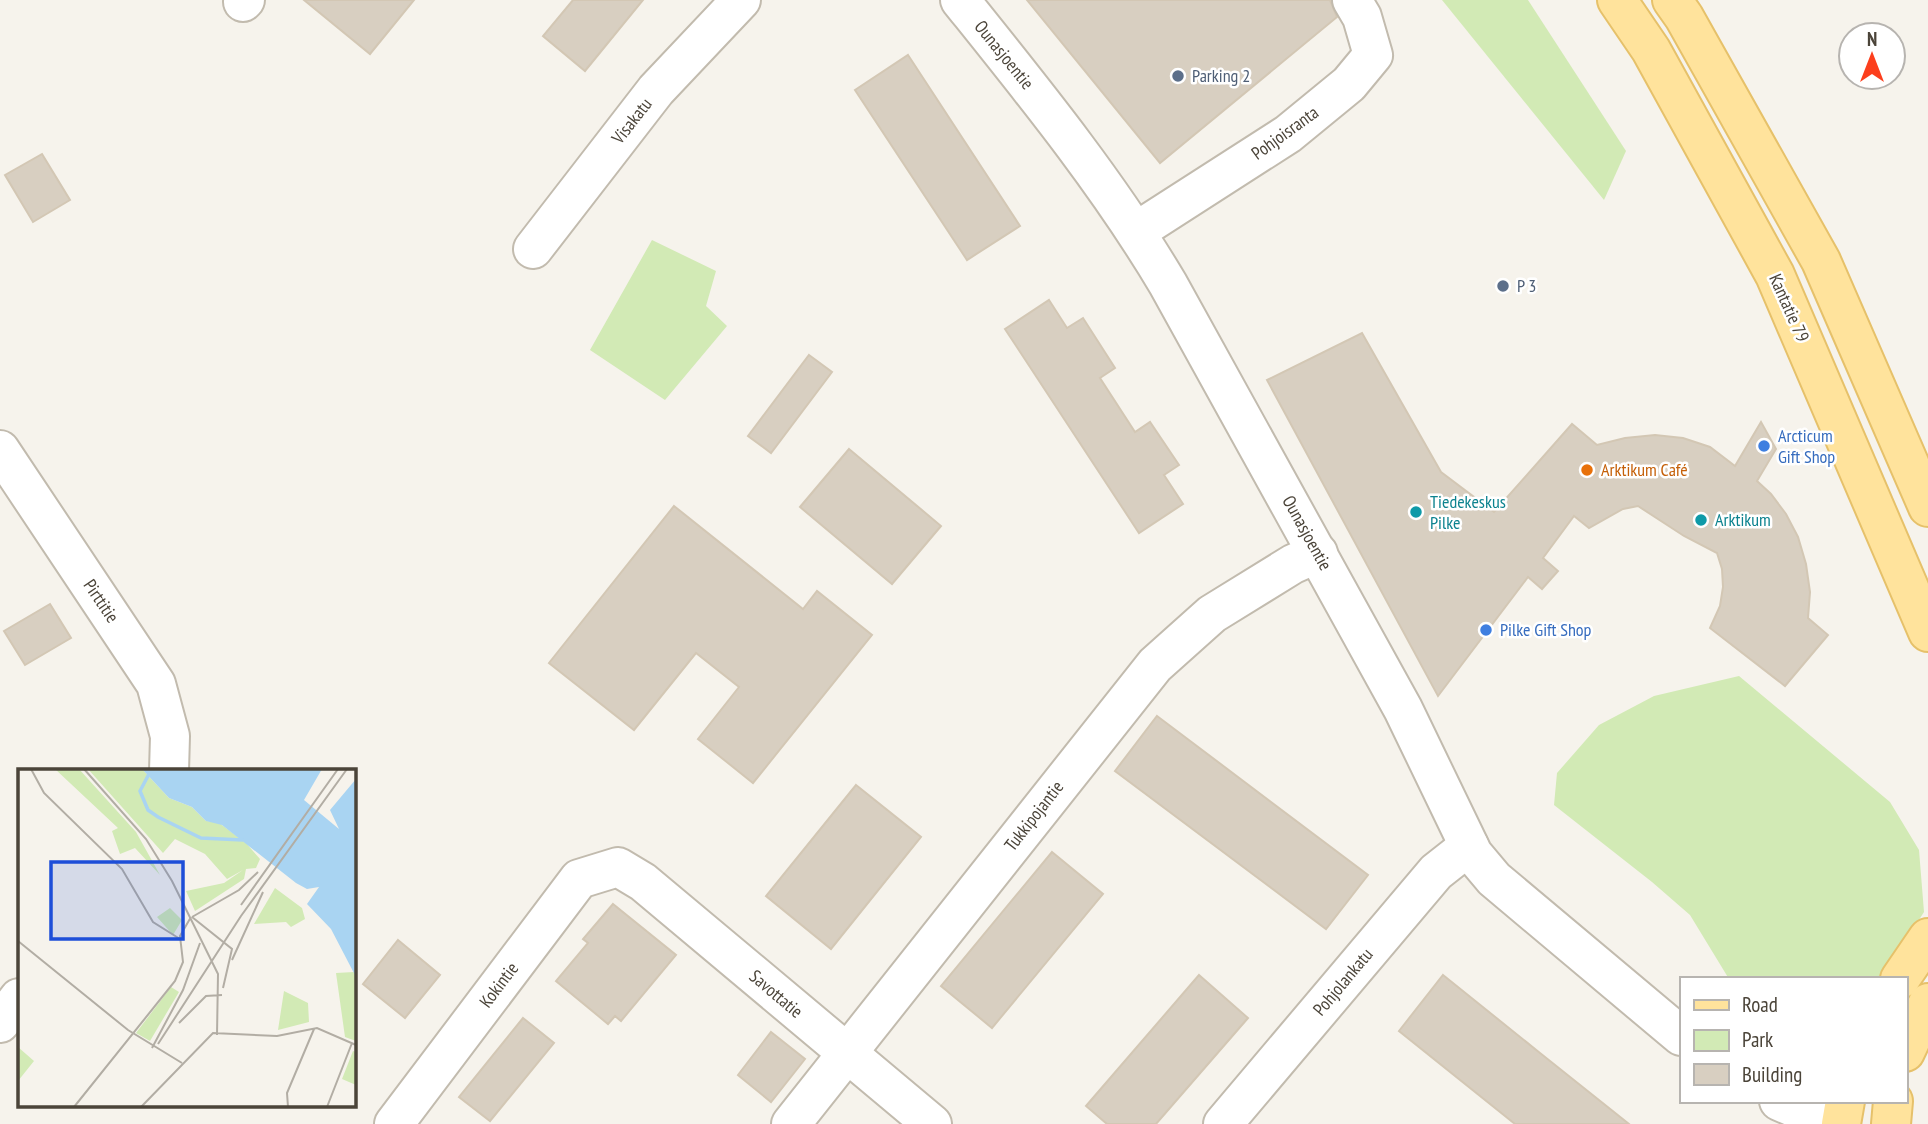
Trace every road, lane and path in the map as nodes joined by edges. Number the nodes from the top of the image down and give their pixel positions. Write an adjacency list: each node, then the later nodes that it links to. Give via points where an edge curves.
1 (741, 0): 7 (street, Visakatu, via 656,90)
2 (960, 0): 6 (street, Ounasjoentie)
3 (1352, 0): 6 (street, Pohjoisranta, via 1373,55 1349,84 1289,134)
4 (1616, 0): 11 (main road, Kantatie 79, via 1651,50 1775,275)
5 (1672, 0): 9 (main road, via 1821,261)
6 (1136, 231): 10 (street, Ounasjoentie)
7 (533, 249)
8 (0, 450): 12 (street, Pirttitie, via 156,684 170,736)
9 (1928, 507)
10 (1318, 553): 13 (street, Ounasjoentie, via 1403,709); 22 (street, Tukkipojantie, via 1212,614 1155,665)
11 (1928, 632)
12 (170, 767)
13 (1469, 846): 20 (street, Ounasjoentie, via 1494,879); 29 (street, Pohjolankatu, via 1436,872)
14 (618, 867): 22 (street, Savottatie, via 643,882); 26 (street, Kokintie, via 579,879)
15 (1928, 938): 16 (main road)
16 (1901, 977)
17 (18, 999): 19 (street)
18 (1928, 1003): 21 (main road)
19 (0, 1023)
20 (1680, 1035)
21 (1907, 1048)
22 (847, 1053): 27 (street, Tukkipojantie); 28 (street, Savottatie)
23 (1784, 1103): 30 (street)
24 (1845, 1103): 30 (main road)
25 (1893, 1103): 31 (main road)
26 (394, 1124)
27 (791, 1124)
28 (932, 1124)
29 (1223, 1124)
30 (1841, 1124)
31 (1891, 1124)

